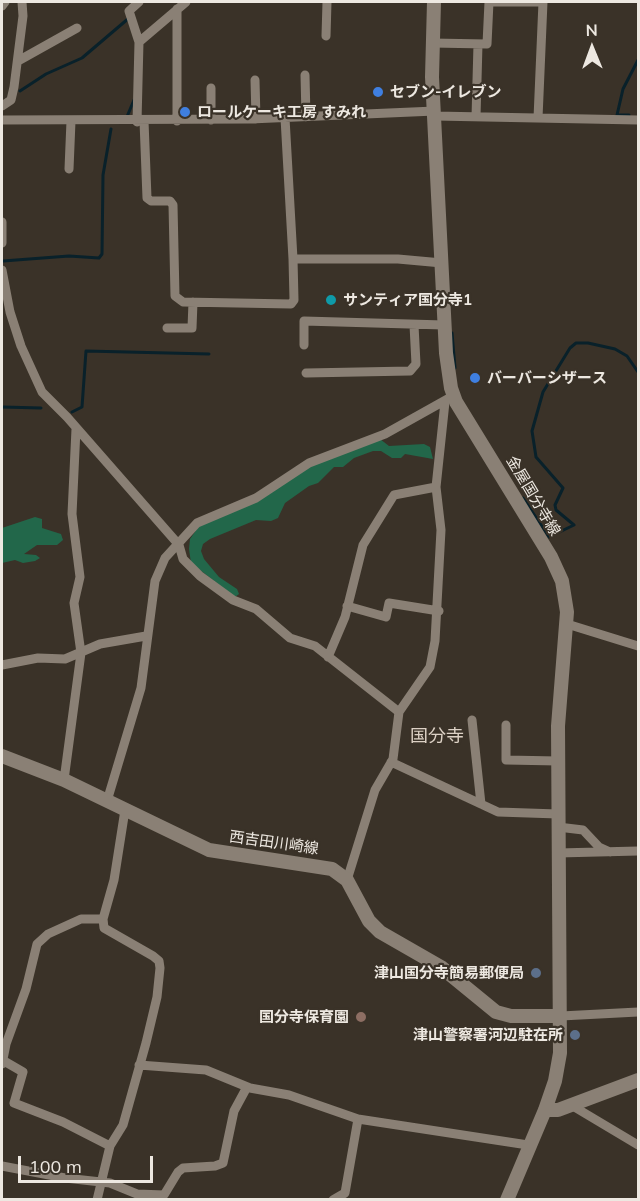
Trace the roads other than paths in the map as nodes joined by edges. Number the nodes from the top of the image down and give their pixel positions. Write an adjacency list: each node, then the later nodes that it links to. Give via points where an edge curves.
1 (5, 2): 7 (street)
2 (22, 2): 14 (street)
3 (139, 2): 11 (street, via 129,11)
4 (186, 2): 8 (street)
5 (327, 2): 10 (street)
6 (434, 2): 12 (main road, 金屋国分寺線)
7 (2, 6)
8 (177, 9): 11 (street); 29 (street)
9 (77, 28): 14 (street)
10 (326, 36)
11 (139, 42): 30 (street)
12 (432, 43): 13 (street); 19 (main road, 金屋国分寺線)
13 (478, 44): 21 (street); 23 (street, via 487,44 489,2 543,2)
14 (18, 61): 18 (street, via 11,100)
15 (305, 75): 20 (street)
16 (255, 80): 24 (street)
17 (211, 88): 26 (street)
18 (2, 106)
19 (435, 113): 20 (street); 21 (street); 35 (main road, 金屋国分寺線)
20 (306, 117): 22 (street)
21 (476, 117): 23 (street)
22 (285, 118): 24 (street); 34 (street)
23 (538, 118): 27 (street)
24 (256, 119): 26 (street)
25 (2, 120): 28 (street)
26 (211, 120): 29 (street)
27 (639, 120)
28 (71, 121): 30 (street); 31 (street)
29 (177, 121): 30 (street)
30 (141, 122): 37 (street, via 146,197 173,204 175,296 183,302)
31 (69, 169)
32 (2, 222): 33 (street)
33 (2, 243)
34 (293, 260): 35 (street, via 398,259); 37 (street, via 293,304)
35 (442, 263): 38 (main road, 金屋国分寺線)
36 (2, 270): 44 (street, via 21,346 42,392)
37 (193, 302): 40 (street, via 192,328)
38 (444, 325): 39 (street); 43 (main road, 金屋国分寺線)
39 (414, 326): 41 (street, via 304,321); 42 (street, via 416,364 410,371)
40 (167, 328)
41 (304, 345)
42 (306, 373)
43 (449, 399): 45 (street); 46 (street, via 385,434 309,464 256,498 197,523); 49 (main road, 金屋国分寺線, via 551,557 566,596)
44 (76, 429): 46 (street); 52 (street, via 72,514 80,577 74,603)
45 (436, 487): 47 (street, via 394,495 363,544); 48 (street, via 441,511)
46 (179, 545): 50 (street, via 157,572); 53 (street, via 183,559 200,576 233,600 256,609 290,638 315,646)
47 (347, 606): 48 (street, via 386,617 389,603); 53 (street)
48 (439, 611): 55 (street, via 430,667)
49 (567, 624): 51 (street); 59 (main road, 金屋国分寺線)
50 (146, 636): 52 (street); 62 (street, via 141,688)
51 (639, 646)
52 (81, 653): 54 (street); 61 (street)
53 (328, 657): 55 (street)
54 (2, 665)
55 (399, 712): 60 (street)
56 (472, 720): 63 (street)
57 (506, 725): 59 (street, via 506,760)
58 (2, 756): 61 (main road, 西吉田川崎線)
59 (558, 761): 65 (main road, 金屋国分寺線)
60 (391, 762): 63 (street); 69 (street, via 375,790)
61 (64, 780): 62 (main road, 西吉田川崎線)
62 (107, 801): 64 (main road, 西吉田川崎線)
63 (481, 804): 65 (street, via 504,814)
64 (125, 810): 69 (main road, 西吉田川崎線, via 208,850 326,867); 70 (street, via 114,880)
65 (558, 820): 67 (street, via 583,830); 68 (main road, 金屋国分寺線)
66 (639, 851): 67 (street)
67 (610, 852): 68 (street)
68 (558, 853): 72 (main road, 金屋国分寺線)
69 (347, 880): 72 (main road, via 365,915 380,932 441,967 496,1012 511,1016)
70 (103, 919): 73 (street, via 81,919 48,934 37,944); 74 (street, via 108,933 159,961 158,998)
71 (639, 1012): 72 (street)
72 (561, 1016): 78 (main road, via 557,1071)
73 (3, 1063): 82 (street, via 23,1072 14,1103)
74 (139, 1065): 76 (street, via 206,1070); 82 (street, via 123,1125)
75 (639, 1080): 77 (main road)
76 (247, 1087): 79 (street, via 289,1095); 84 (street, via 236,1107 226,1156 220,1165 183,1168 168,1192 160,1196 131,1193 110,1183)
77 (571, 1105): 78 (main road); 81 (street)
78 (545, 1110): 80 (main road)
79 (358, 1119): 80 (street); 87 (street, via 345,1193)
80 (528, 1145): 85 (main road)
81 (639, 1145)
82 (110, 1146): 84 (street)
83 (2, 1166): 84 (street)
84 (100, 1183): 86 (street)
85 (510, 1198)
86 (97, 1200)
87 (333, 1200)

